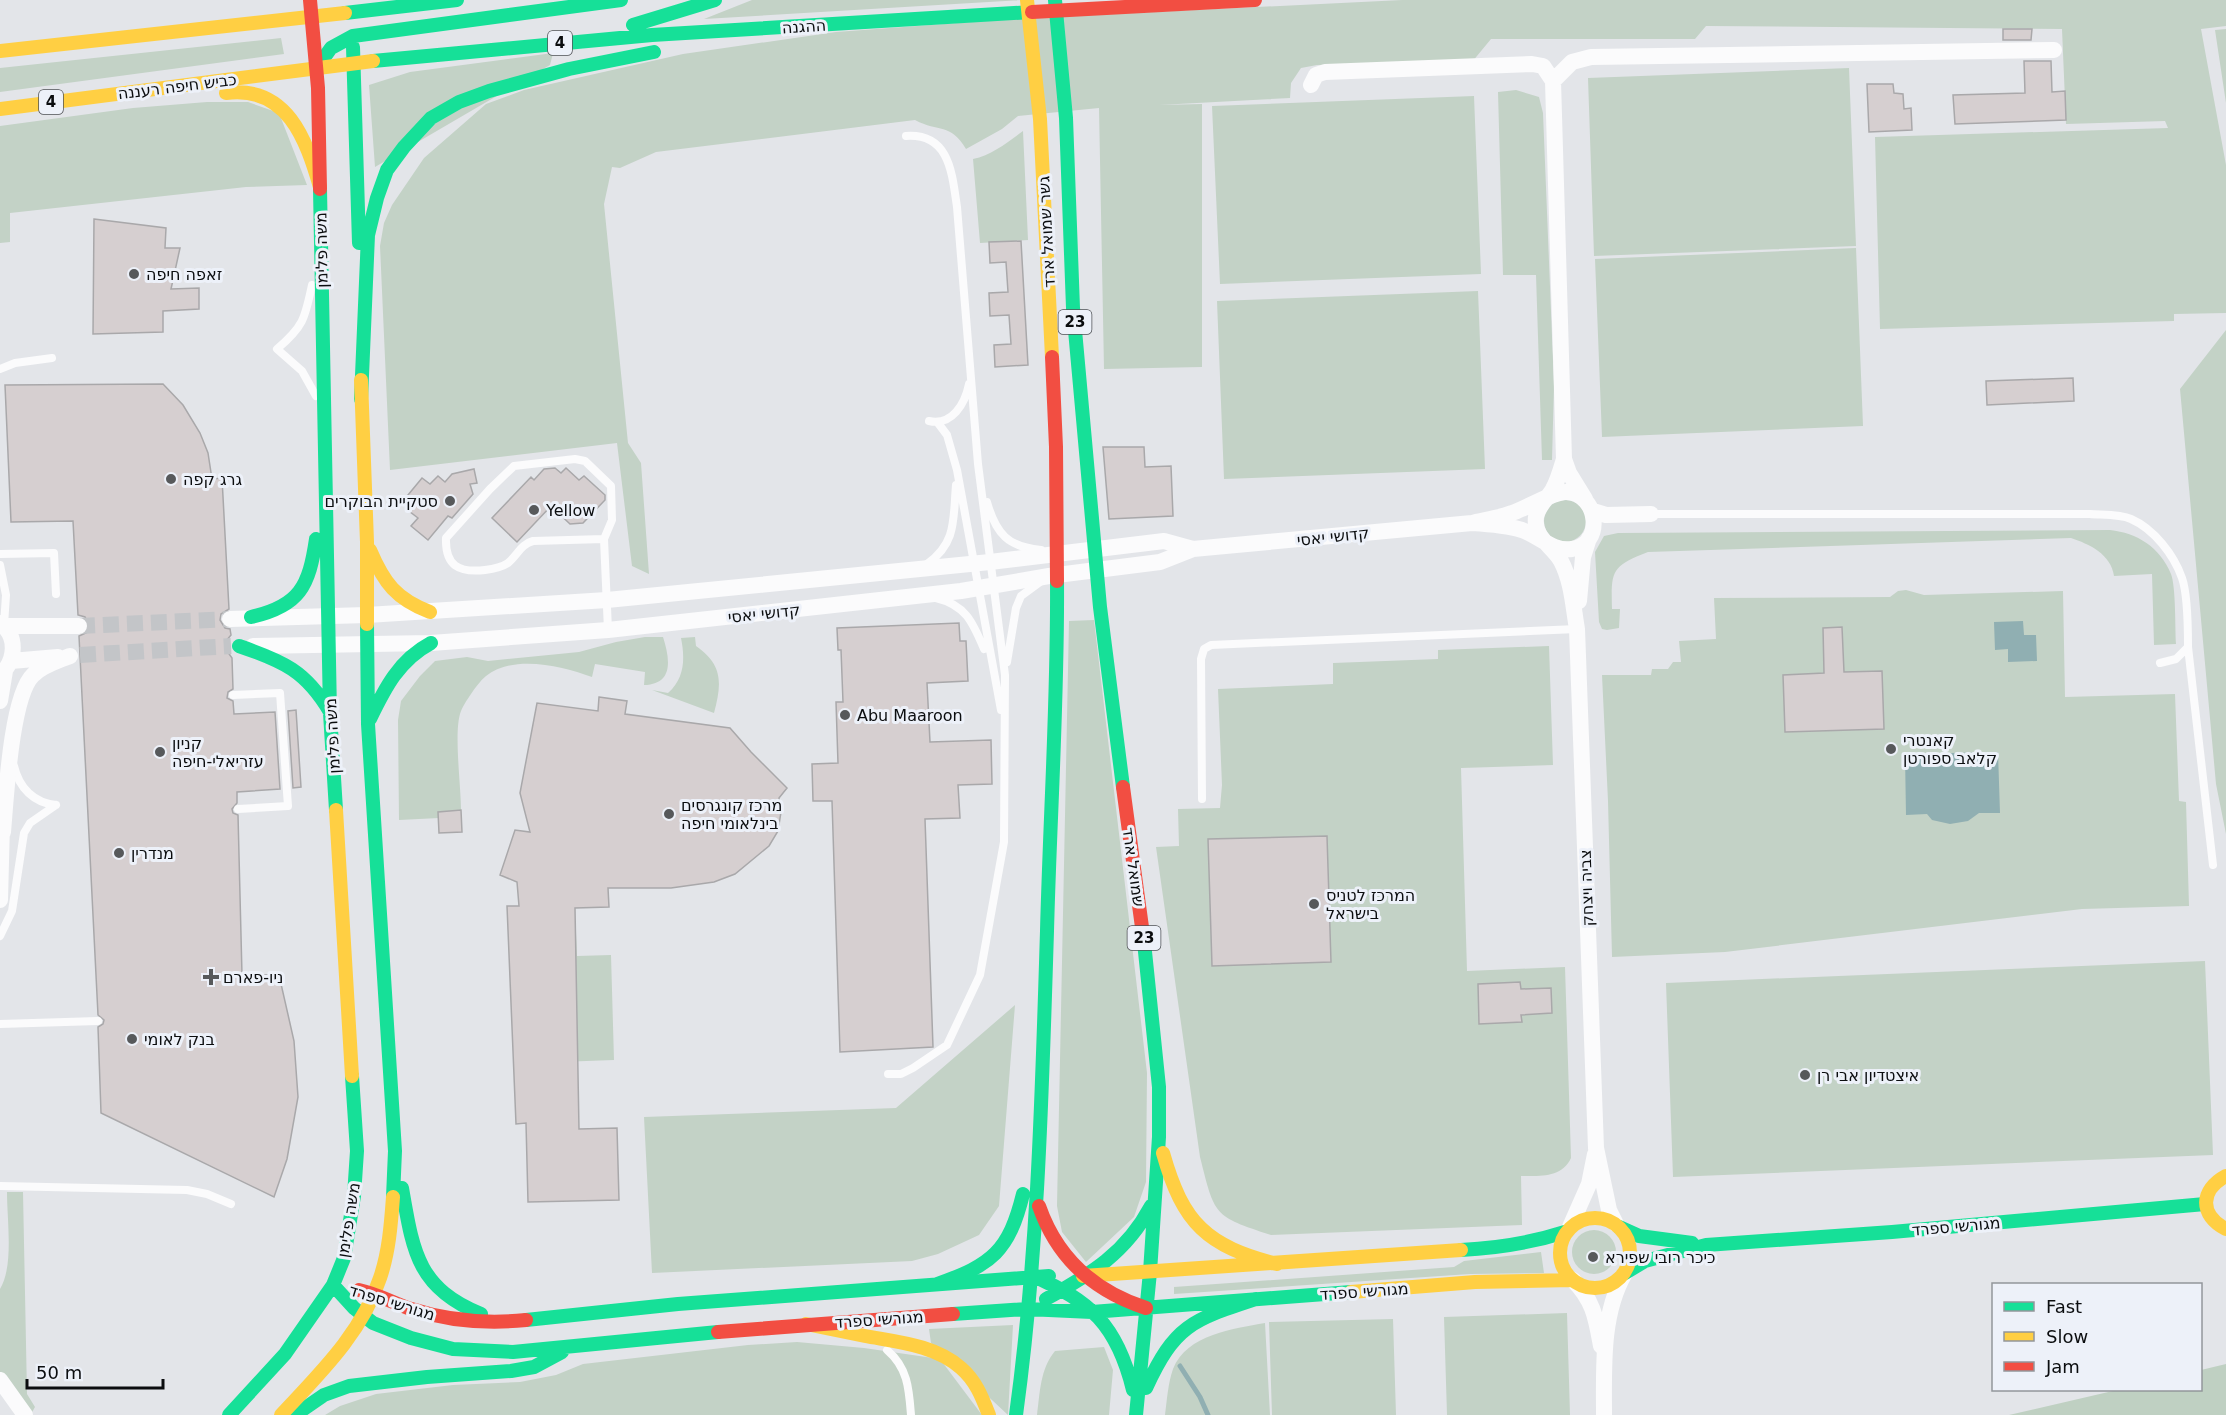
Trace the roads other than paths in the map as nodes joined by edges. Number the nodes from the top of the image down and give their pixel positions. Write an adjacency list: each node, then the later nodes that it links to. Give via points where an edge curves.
1 (310, 0): 10 (main road, משה פלימן)
2 (457, 0): 9 (main road)
3 (621, 0): 13 (main road)
4 (715, 0): 14 (main road)
5 (1028, 0): 90 (main road, גשר שמואל ארד / 23, via 1040,119 1057,528 1044,1018)
6 (1055, 0): 57 (main road, גשר שמואל ארד / 23, via 1066,118 1073,308)
7 (1255, 0): 12 (main road, ההגנה / 4)
8 (273, 6): 11 (main road)
9 (350, 6): 10 (main road); 13 (main road)
10 (312, 16): 11 (main road); 18 (main road, משה פלימן)
11 (224, 26): 16 (main road)
12 (766, 28): 14 (main road, ההגנה / 4); 29 (main road, via 569,69 489,91 432,118 387,170 377,198 368,236)
13 (353, 36): 17 (main road); 18 (main road, via 333,45)
14 (566, 42): 17 (main road, ההגנה / 4)
15 (2054, 50): 19 (street, via 1591,57 1572,62)
16 (0, 51)
17 (355, 65): 18 (main road, כביש חיפה רעננה / 4); 29 (main road)
18 (316, 69): 21 (main road, כביש חיפה רעננה / 4); 24 (main road, משה פלימן)
19 (1553, 81): 20 (street, via 1544,66 1532,64 1325,72 1316,75); 33 (street)
20 (1311, 86)
21 (103, 96): 22 (main road, כביש חיפה רעננה / 4); 24 (main road, via 248,92 268,99 300,129)
22 (0, 109)
23 (906, 136): 28 (lane, via 934,143 946,155 952,174)
24 (320, 187): 25 (main road, משה פלימן)
25 (320, 247): 30 (main road, משה פלימן); 30 (lane, via 301,326 277,349 302,371)
26 (52, 358): 27 (lane)
27 (0, 369)
28 (970, 375): 32 (lane, via 965,399 949,418); 34 (lane)
29 (361, 399): 43 (main road)
30 (326, 415): 36 (main road, משה פלימן)
31 (928, 421): 32 (lane)
32 (938, 423): 35 (lane, via 947,435)
33 (1564, 459): 37 (street); 38 (street)
34 (978, 464): 46 (lane, via 990,512 1001,535 1019,547); 48 (lane)
35 (957, 470): 49 (lane); 51 (lane, via 951,535 938,556)
36 (326, 475): 59 (main road, משה פלימן); 61 (main road, via 309,577 280,609)
37 (1545, 500): 38 (street, via 1566,492); 40 (street, קדושי יאסי); 44 (street, via 1536,521)
38 (1589, 505): 39 (street, via 1606,514); 41 (street, via 1594,528)
39 (1651, 514): 71 (lane, via 2090,514 2129,518 2158,539 2182,579)
40 (1472, 523): 44 (street, קדושי יאסי, via 1511,527); 45 (street, קדושי יאסי)
41 (1590, 536): 44 (street, via 1575,549 1563,550); 65 (street, צביה ויצחק, via 1582,563)
42 (604, 539): 42 (lane, via 612,520 611,486 585,461 575,459 514,466 446,538 446,548 453,565 472,571 508,563 533,541); 56 (lane)
43 (367, 542): 58 (main road, via 378,571 396,596); 60 (main road)
44 (1545, 543): 65 (street, צביה ויצחק, via 1559,558 1571,588)
45 (1193, 549): 46 (street, קדושי יאסי, via 1164,541); 52 (street, קדושי יאסי, via 1160,562)
46 (1058, 552): 48 (street, קדושי יאסי)
47 (0, 554): 54 (lane, via 54,553)
48 (990, 562): 49 (street, קדושי יאסי); 53 (lane)
49 (973, 563): 51 (street, קדושי יאסי); 53 (lane)
50 (0, 565): 63 (lane, via 6,596)
51 (921, 568): 56 (street, קדושי יאסי)
52 (1049, 576): 53 (street, קדושי יאסי); 74 (lane, via 1021,596)
53 (985, 587): 55 (street, קדושי יאסי); 74 (lane); 75 (lane)
54 (56, 594)
55 (924, 596): 66 (street, קדושי יאסי); 75 (lane, via 946,600 964,612 976,629)
56 (607, 600): 58 (street, קדושי יאסי); 66 (lane)
57 (1100, 607): 91 (main road, שמואל ארד / 23, via 1150,991 1159,1087)
58 (430, 612): 60 (street, קדושי יאסי)
59 (329, 615): 60 (street, קדושי יאסי); 61 (street, קדושי יאסי); 67 (main road, משה פלימן)
60 (367, 615): 68 (main road)
61 (251, 617): 62 (street, קדושי יאסי)
62 (230, 619)
63 (2, 624): 64 (street); 73 (street, via 13,642)
64 (79, 626)
65 (1577, 629): 82 (lane, via 1211,645 1204,649 1201,659); 92 (street, צביה ויצחק)
66 (608, 630): 69 (street, קדושי יאסי)
67 (330, 644): 68 (street, קדושי יאסי); 70 (street, קדושי יאסי); 78 (main road, משה פלימן)
68 (366, 644): 69 (street, קדושי יאסי); 80 (main road)
69 (431, 644): 80 (main road, via 405,659 386,686)
70 (235, 646): 78 (main road, via 273,658 304,675 316,687)
71 (2188, 647): 72 (lane, via 2176,659); 84 (lane)
72 (2160, 663)
73 (6, 669): 77 (street); 81 (street, via 75,655 43,667 32,676 23,690)
74 (1005, 675): 79 (lane)
75 (993, 676): 79 (lane)
76 (233, 695): 83 (lane, via 280,693 288,806)
77 (0, 701)
78 (330, 713): 111 (main road, משה פלימן, via 357,1151 344,1258)
79 (1003, 722): 89 (lane, via 1004,842 980,975 947,1045 914,1068)
80 (368, 724): 93 (main road)
81 (6, 753): 85 (street); 86 (lane, via 26,792 45,804 56,805 24,833 12,911)
82 (1202, 799)
83 (238, 809)
84 (2213, 865)
85 (0, 900)
86 (0, 936)
87 (98, 1021): 88 (lane)
88 (0, 1024)
89 (888, 1074)
90 (1038, 1108): 96 (main road, 23); 110 (main road, via 1020,1209 1007,1243 968,1275)
91 (1159, 1137): 97 (main road, שמואל ארד / 23); 104 (main road, via 1177,1192 1211,1239 1240,1254)
92 (1596, 1148): 100 (street, צביה ויצחק, via 1609,1210); 101 (street, צביה ויצחק, via 1589,1184)
93 (396, 1151): 113 (main road, via 390,1228); 119 (main road, via 418,1262 433,1286 464,1309)
94 (2226, 1176): 99 (main road, via 2210,1187)
95 (0, 1186): 98 (lane, via 187,1190)
96 (1035, 1191): 107 (main road, 23); 108 (main road, via 1050,1237)
97 (1154, 1199): 105 (main road, שמואל ארד / 23); 108 (main road, via 1132,1238)
98 (231, 1204)
99 (2205, 1204): 102 (main road, via 2212,1221); 103 (main road, מגורשי ספרד)
100 (1617, 1225): 101 (main road, via 1598,1217 1586,1218); 103 (main road, מגורשי ספרד, via 1639,1236); 106 (main road, via 1629,1240 1631,1251)
101 (1568, 1229): 104 (main road, מגורשי ספרד, via 1537,1241 1495,1248); 109 (main road, via 1560,1254 1562,1265)
102 (2226, 1230)
103 (1706, 1245): 106 (main road, מגורשי ספרד, via 1645,1261)
104 (1277, 1264): 105 (main road, מגורשי ספרד)
105 (1150, 1272): 108 (main road, מגורשי ספרד); 115 (main road, 23)
106 (1625, 1273): 109 (main road, via 1617,1281 1596,1288); 123 (street, via 1613,1296)
107 (1031, 1275): 108 (main road, מגורשי ספרד); 110 (main road, מגורשי ספרד); 112 (main road); 116 (main road, 23)
108 (1086, 1276): 112 (main road); 115 (main road, via 1119,1299)
109 (1573, 1280): 114 (main road, מגורשי ספרד, via 1475,1282); 123 (street, via 1586,1293 1595,1315)
110 (937, 1284): 119 (main road, מגורשי ספרד, via 678,1304)
111 (333, 1285): 113 (main road, מגורשי ספרד); 118 (main road, מגורשי ספרד); 125 (main road, משה פלימן, via 285,1354)
112 (1062, 1290): 116 (main road); 117 (main road)
113 (374, 1293): 118 (main road); 119 (main road, מגורשי ספרד, via 440,1317 485,1323)
114 (1256, 1299): 115 (main road, מגורשי ספרד); 126 (main road, via 1208,1315 1180,1332 1157,1363)
115 (1146, 1308): 117 (main road, מגורשי ספרד); 126 (main road, 23)
116 (1027, 1309): 117 (main road, מגורשי ספרד); 120 (main road, מגורשי ספרד); 133 (main road, 23, via 1026,1349)
117 (1092, 1312): 126 (main road, via 1117,1340)
118 (363, 1317): 122 (main road, מגורשי ספרד, via 438,1347 474,1352); 129 (main road)
119 (519, 1322)
120 (806, 1324): 121 (main road); 122 (main road, מגורשי ספרד)
121 (873, 1338): 131 (lane, via 906,1374); 132 (main road, via 920,1346 949,1359 975,1383)
122 (573, 1346): 130 (main road, via 553,1359 511,1371 350,1386 324,1395)
123 (1604, 1362): 134 (street)
124 (0, 1380): 127 (street)
125 (242, 1403): 128 (street)
126 (1137, 1412)
127 (25, 1415)
128 (227, 1415)
129 (281, 1415)
130 (295, 1415)
131 (911, 1415)
132 (989, 1415)
133 (1016, 1415)
134 (1604, 1415)

